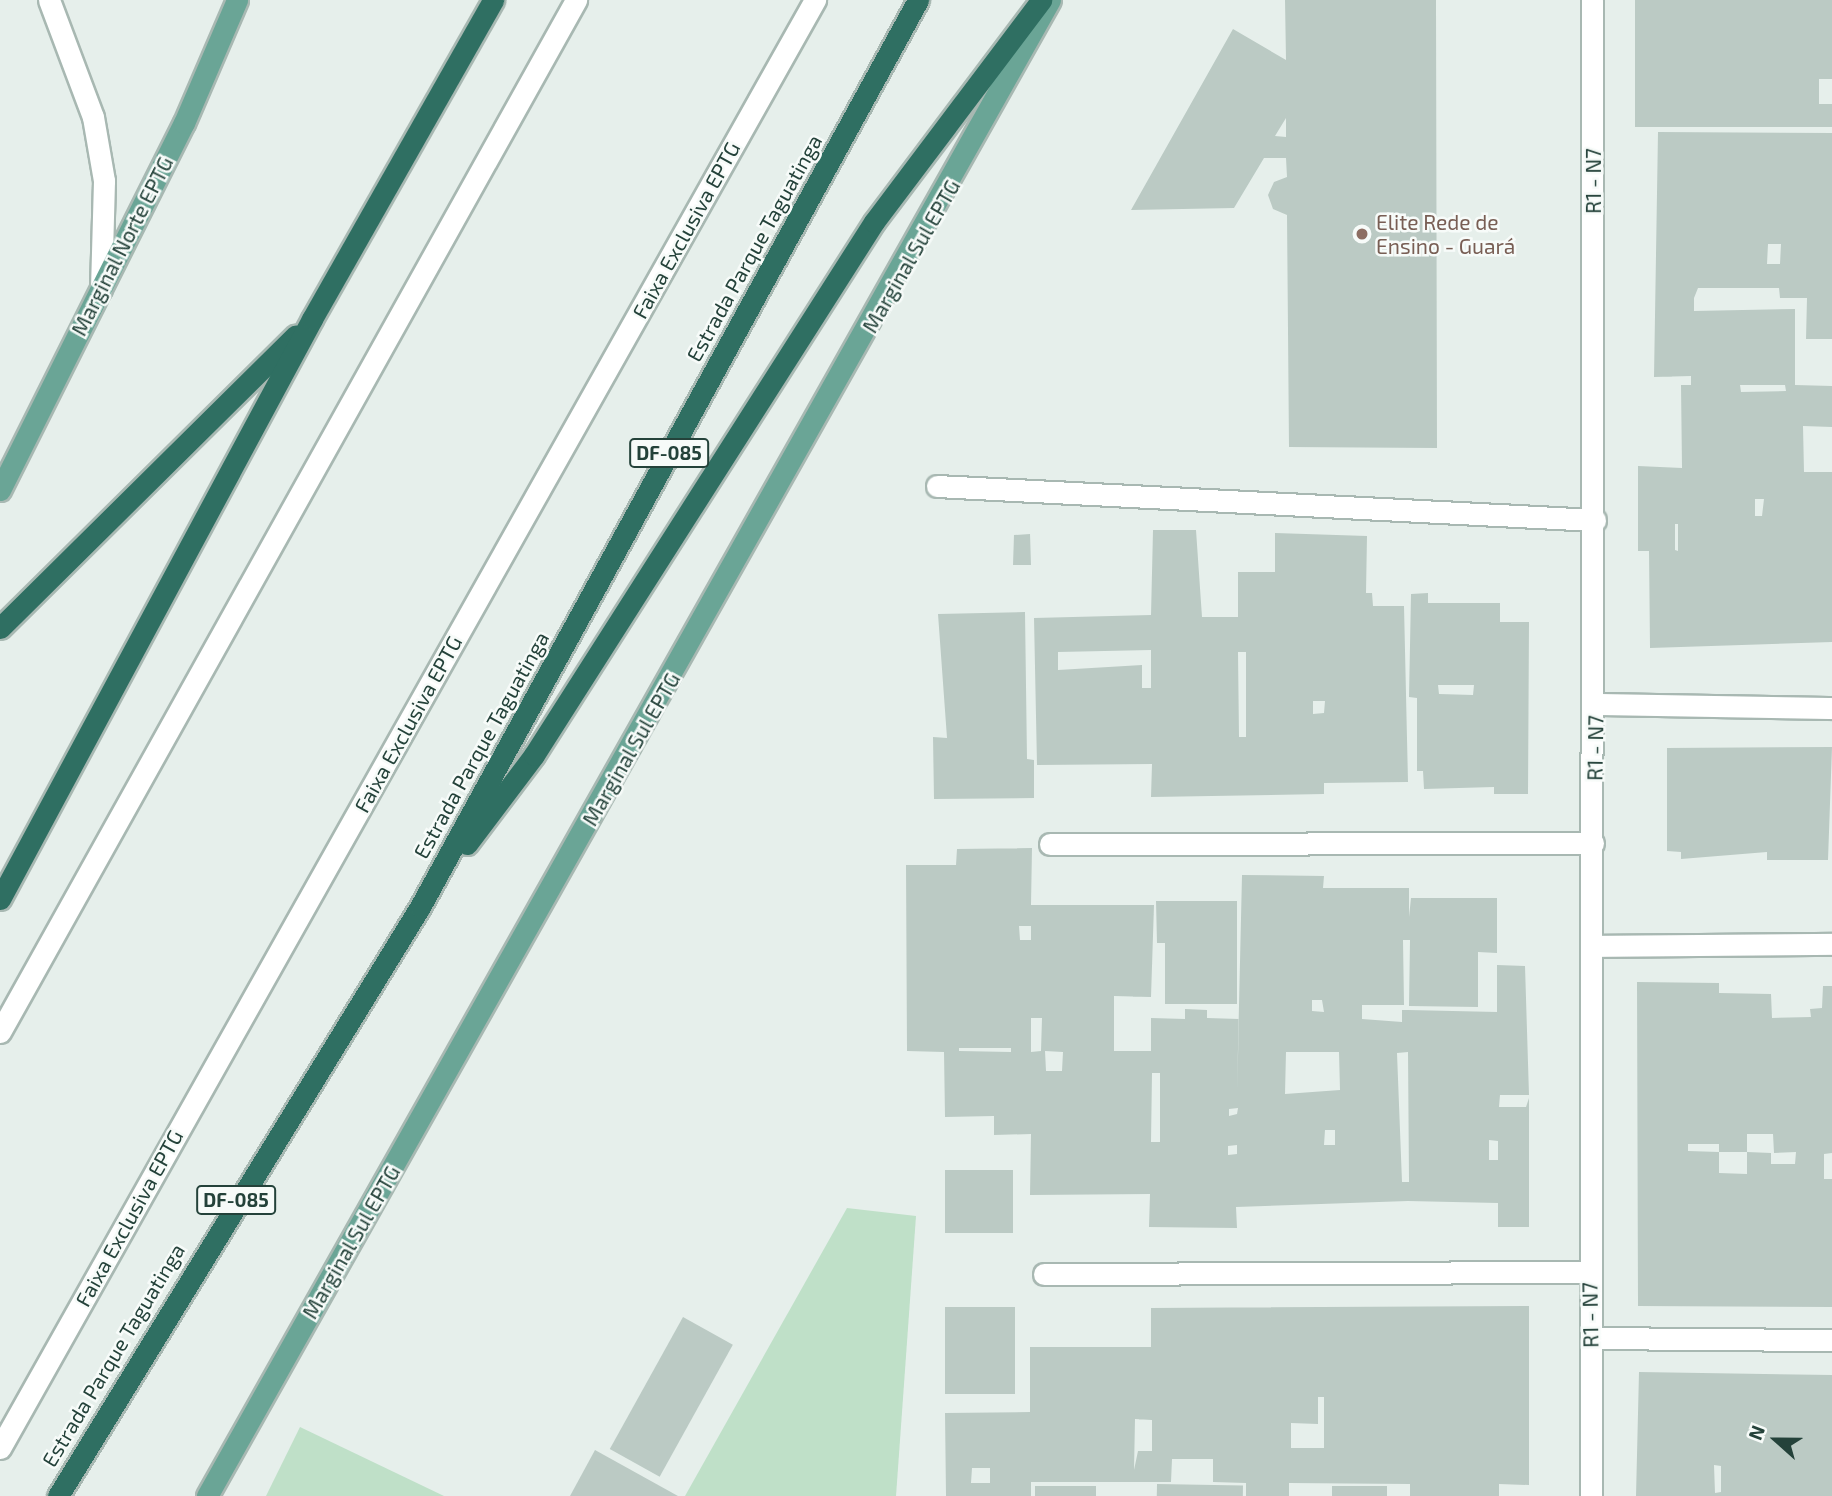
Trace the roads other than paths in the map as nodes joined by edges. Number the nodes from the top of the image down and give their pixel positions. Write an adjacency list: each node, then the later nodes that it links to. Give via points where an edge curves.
1 (49, 0): 10 (street, via 93,117 104,181)
2 (237, 0): 10 (main road, Marginal Norte EPTG)
3 (494, 0): 11 (highway)
4 (576, 0): 24 (street)
5 (815, 0): 29 (street, Faixa Exclusiva EPTG)
6 (918, 0): 21 (highway, Estrada Parque Taguatinga / DF-085)
7 (1041, 0): 21 (highway, via 874,222 534,755)
8 (1051, 0): 31 (main road, Marginal Sul EPTG)
9 (1592, 0): 14 (street, R1 - N7)
10 (101, 289): 13 (main road, Marginal Norte EPTG)
11 (312, 319): 15 (highway); 20 (highway)
12 (937, 486): 14 (street)
13 (0, 490)
14 (1595, 520): 16 (street, R1 - N7)
15 (0, 628)
16 (1596, 704): 17 (street); 18 (street, R1 - N7)
17 (1832, 708)
18 (1593, 843): 19 (street); 23 (street, R1 - N7)
19 (1050, 844)
20 (0, 899)
21 (420, 907): 30 (highway, Estrada Parque Taguatinga / DF-085)
22 (1832, 943): 23 (street)
23 (1594, 946): 25 (street, R1 - N7)
24 (0, 1032)
25 (1590, 1272): 26 (street); 27 (street, R1 - N7)
26 (1044, 1274)
27 (1591, 1338): 28 (street); 32 (street, R1 - N7)
28 (1832, 1340)
29 (0, 1448)
30 (58, 1496)
31 (207, 1496)
32 (1591, 1496)

